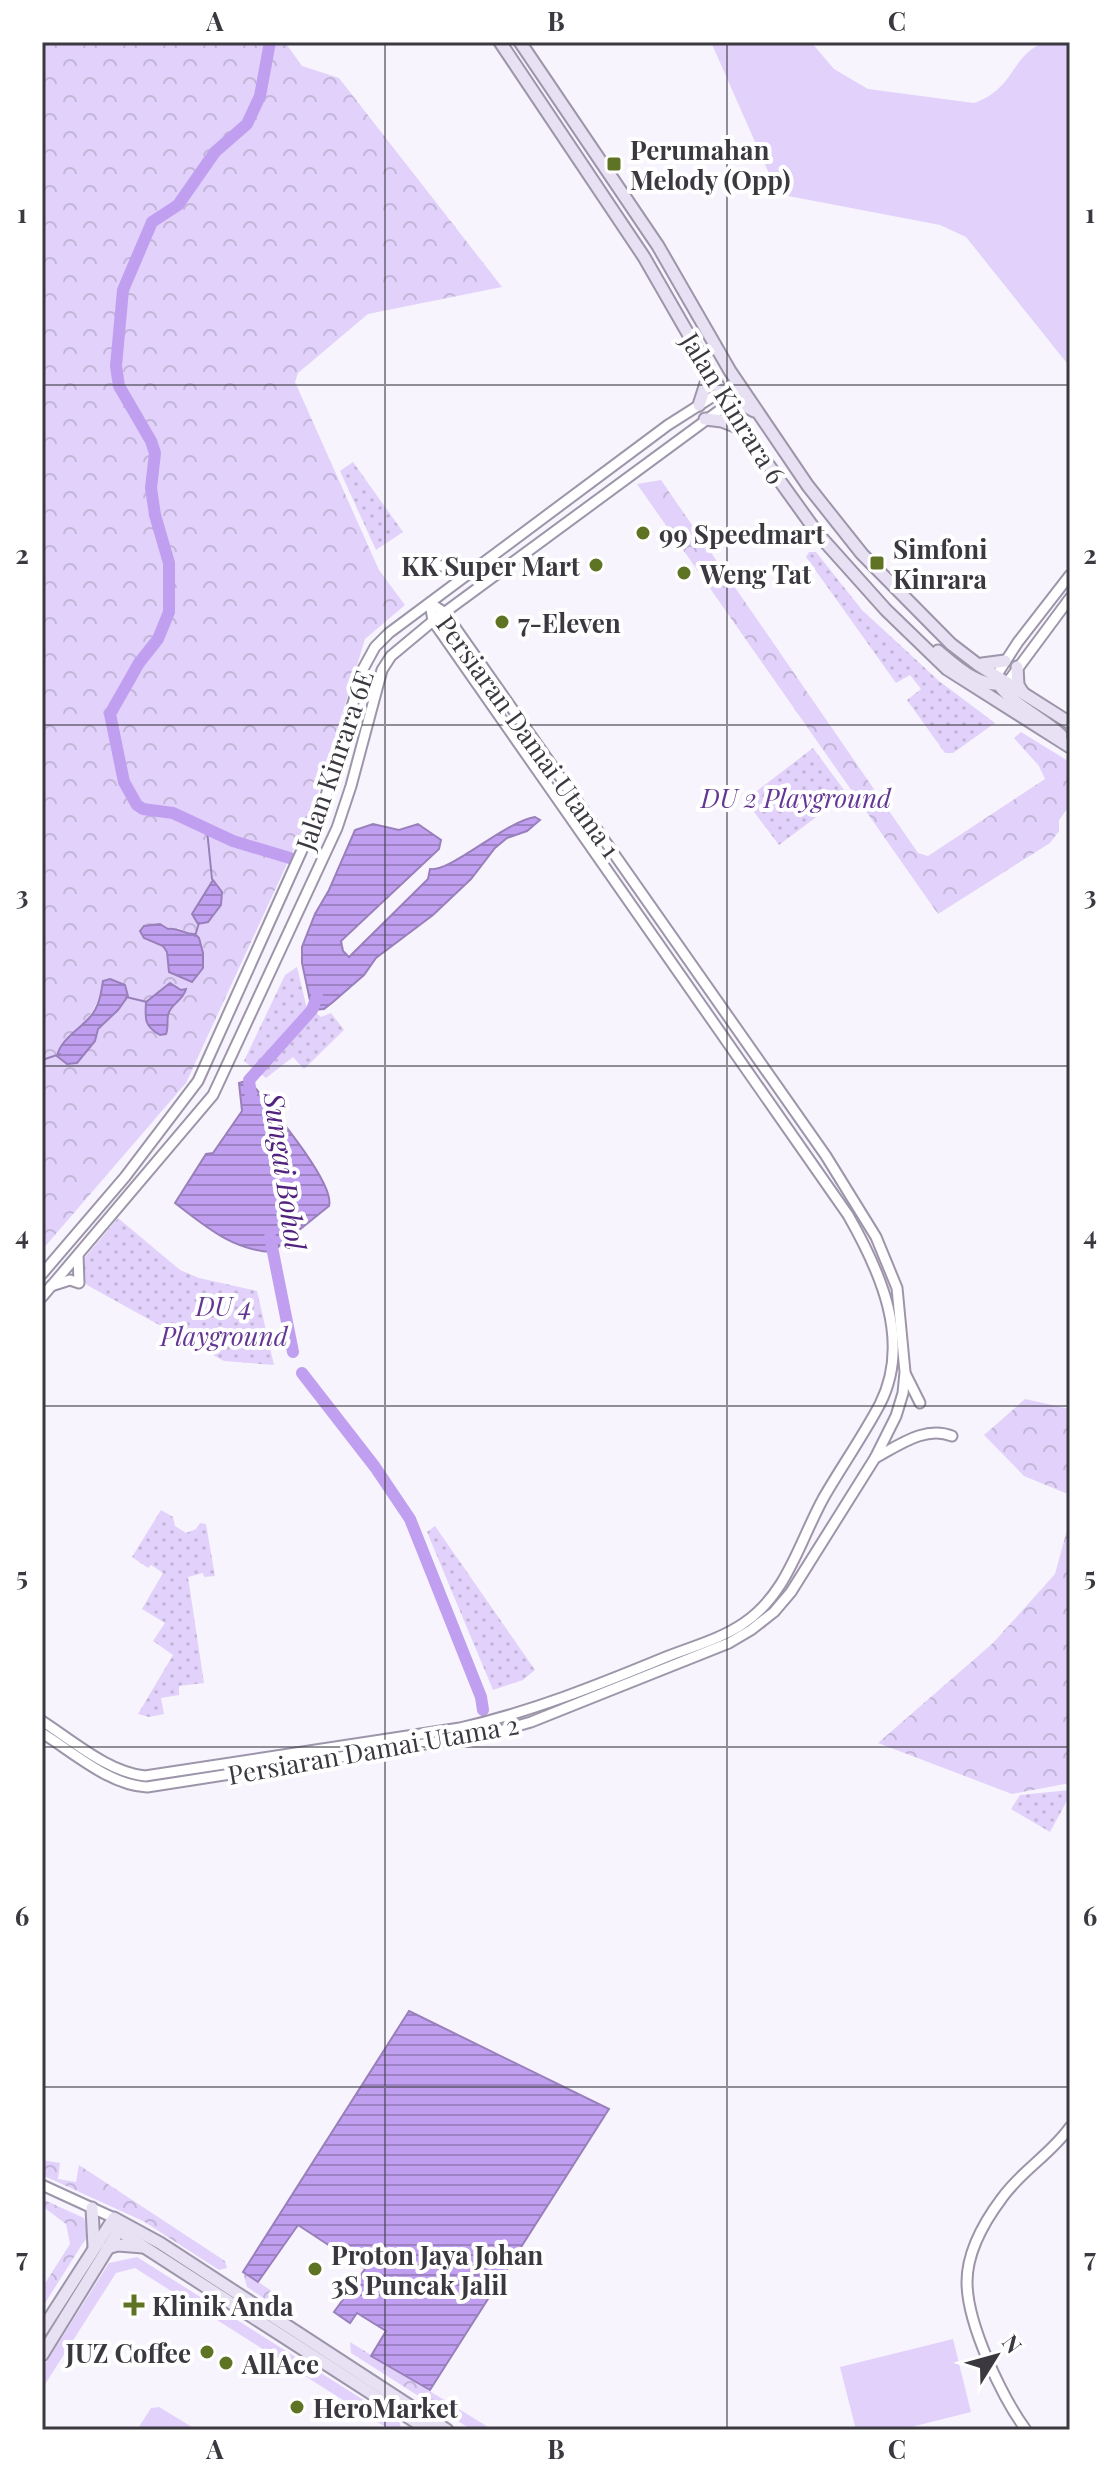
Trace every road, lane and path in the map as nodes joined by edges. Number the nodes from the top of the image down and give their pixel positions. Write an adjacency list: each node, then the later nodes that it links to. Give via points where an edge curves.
1 (500, 42): 4 (main road, Jalan Kinrara 6, via 644,257)
2 (520, 42): 3 (main road, Jalan Kinrara 6, via 658,246)
3 (730, 371): 5 (main road); 7 (main road, Jalan Kinrara 6)
4 (709, 374): 5 (main road, Jalan Kinrara 6); 6 (main road)
5 (725, 397): 6 (street, Jalan Kinrara 6E); 7 (main road); 8 (street, Jalan Kinrara 6E); 9 (main road, Jalan Kinrara 6)
6 (699, 405): 11 (street, Jalan Kinrara 6E)
7 (761, 417): 23 (main road, Jalan Kinrara 6, via 862,554 926,622)
8 (705, 419): 9 (main road, via 736,424); 14 (street, Jalan Kinrara 6E)
9 (744, 431): 18 (main road, Jalan Kinrara 6, via 818,534)
10 (434, 565): 11 (street)
11 (475, 570): 15 (street, Jalan Kinrara 6E)
12 (1070, 575): 22 (street)
13 (1070, 598): 24 (street)
14 (461, 601): 16 (street, Jalan Kinrara 6E); 19 (street)
15 (430, 603): 16 (street, Persiaran Damai Utama 1); 17 (street, Persiaran Damai Utama 1); 32 (street, Jalan Kinrara 6E, via 382,640 363,669 325,799 198,1081)
16 (445, 613): 17 (street, Jalan Kinrara 6E); 19 (street, Persiaran Damai Utama 1)
17 (433, 621): 20 (street, Jalan Kinrara 6E); 21 (street, Persiaran Damai Utama 1)
18 (906, 629): 25 (main road, via 981,682); 28 (main road, Jalan Kinrara 6, via 947,669)
19 (457, 631): 29 (street, Persiaran Damai Utama 1)
20 (418, 633): 21 (street); 31 (street, Jalan Kinrara 6E, via 382,670 337,828 213,1095)
21 (444, 636): 30 (street, Persiaran Damai Utama 1)
22 (1005, 661): 23 (main road); 25 (street)
23 (977, 664): 25 (main road, Jalan Kinrara 6)
24 (1017, 667): 25 (street); 26 (main road)
25 (1001, 681): 26 (main road, Jalan Kinrara 6); 28 (main road, via 1008,696)
26 (1023, 694): 27 (main road, Jalan Kinrara 6)
27 (1070, 723)
28 (1070, 745)
29 (723, 1012): 35 (street, Persiaran Damai Utama 2, via 826,1156 884,1252 897,1288)
30 (712, 1023): 39 (street, Persiaran Damai Utama 2, via 848,1215 881,1278 892,1335 891,1370 881,1403 824,1498 792,1567 762,1606 744,1623 705,1642 551,1702 460,1728 145,1776 114,1767)
31 (79, 1252): 33 (street, Jalan Kinrara 6E); 33 (street, via 79,1283)
32 (42, 1274)
33 (51, 1286): 34 (street, Jalan Kinrara 6E)
34 (42, 1297)
35 (905, 1372): 36 (street); 38 (street, Persiaran Damai Utama 2, via 900,1405)
36 (920, 1403)
37 (952, 1436): 38 (street, via 925,1433)
38 (875, 1458): 40 (street, Persiaran Damai Utama 2, via 791,1592 762,1621 729,1643 531,1722 422,1746 147,1787 114,1778)
39 (42, 1721)
40 (42, 1733)
41 (1070, 2127): 51 (street, via 1002,2197 969,2260 967,2284 982,2341)
42 (42, 2185): 43 (street)
43 (93, 2209): 44 (street); 46 (main road)
44 (116, 2224): 45 (main road); 46 (main road); 50 (main road, via 173,2251)
45 (144, 2247): 46 (main road); 49 (main road)
46 (101, 2248): 47 (main road); 48 (main road)
47 (42, 2330)
48 (42, 2355)
49 (426, 2429)
50 (447, 2430)
51 (1026, 2430)

